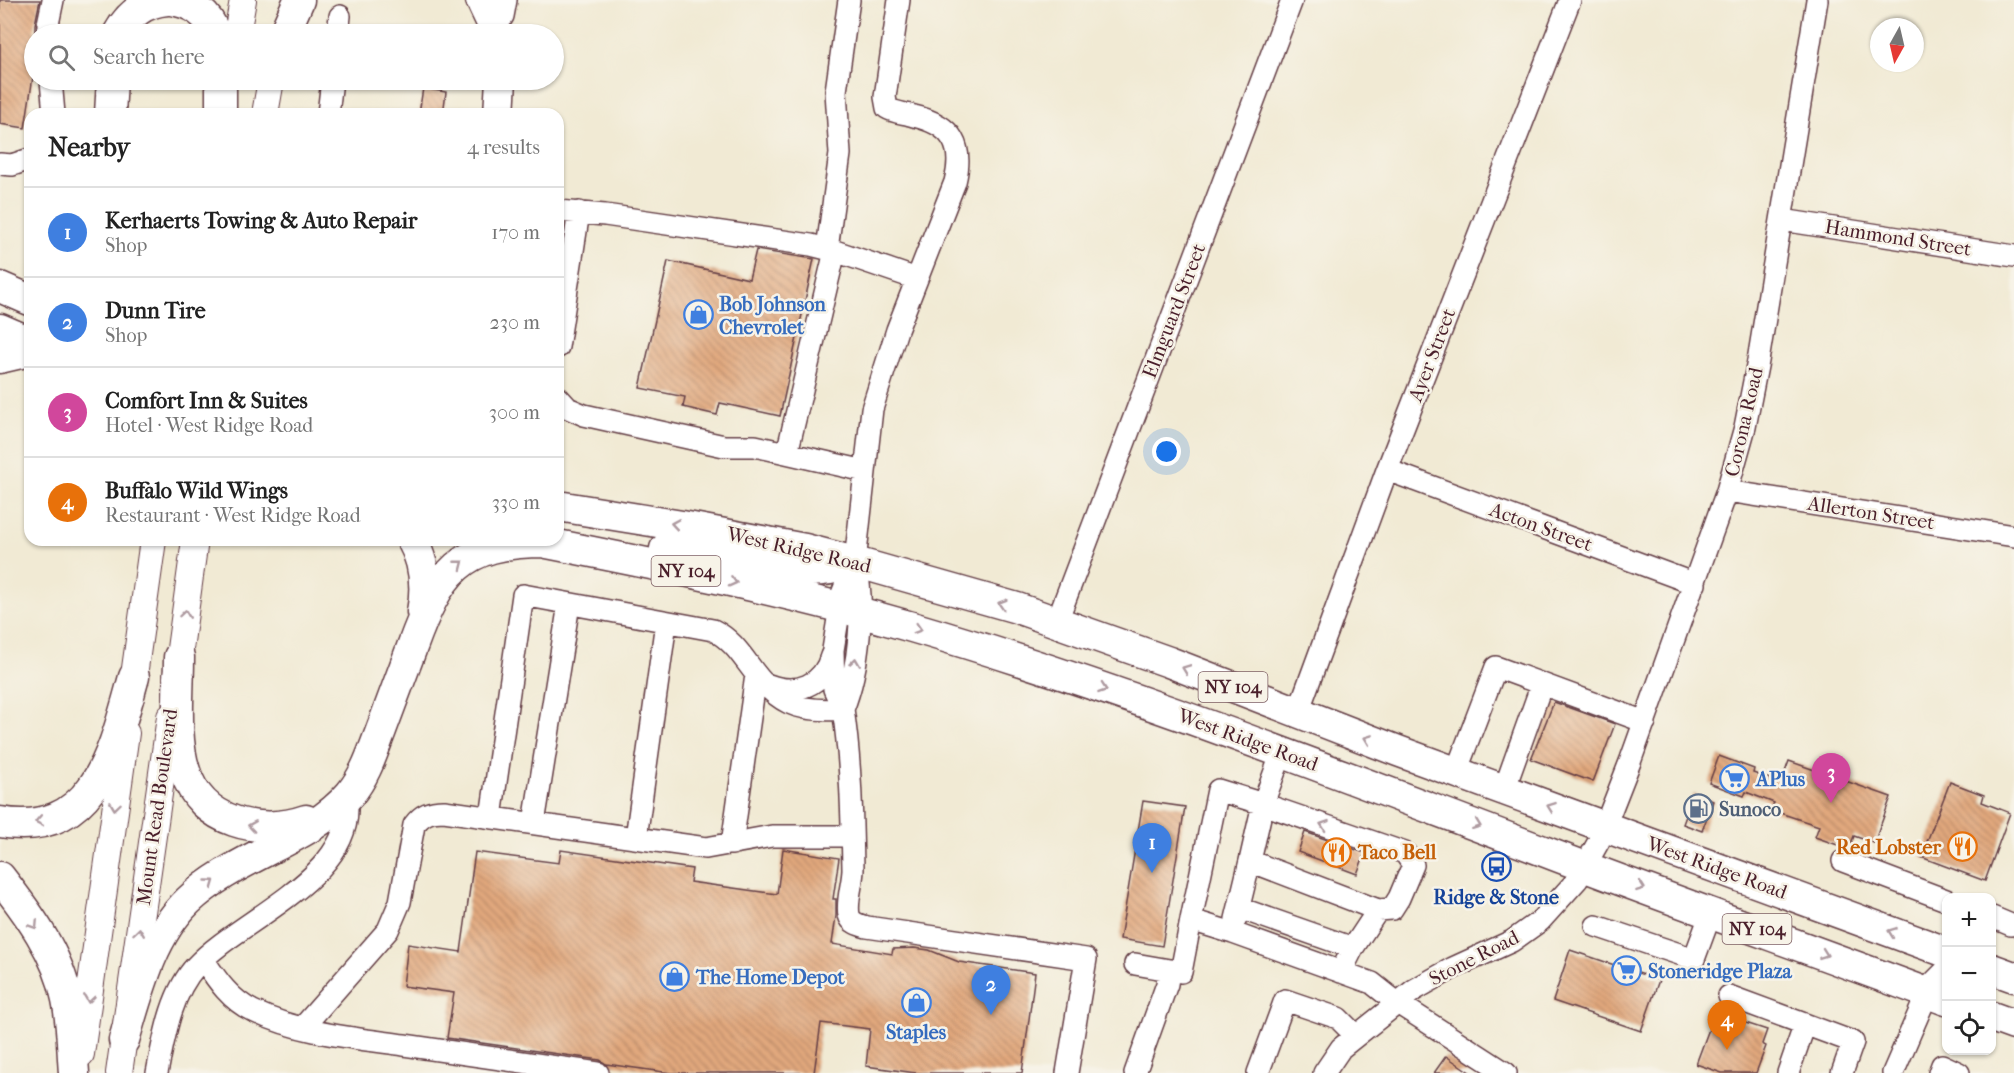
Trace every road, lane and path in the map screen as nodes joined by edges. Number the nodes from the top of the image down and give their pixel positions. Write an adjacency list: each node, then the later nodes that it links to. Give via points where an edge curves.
1 (53, 0): 14 (street)
2 (119, 0): 15 (highway)
3 (169, 0): 16 (highway, via 140,8); 17 (highway, via 198,10)
4 (243, 0): 18 (main road)
5 (286, 0): 19 (main road)
6 (298, 0): 20 (highway)
7 (481, 0): 21 (highway)
8 (506, 0): 22 (street)
9 (849, 0): 41 (street, via 836,91 840,154)
10 (899, 0): 46 (street, via 885,97 887,108 943,128 951,136 959,159 956,182)
11 (1292, 0): 70 (street, Elmguard Street)
12 (1570, 0): 55 (street, Ayer Street)
13 (1817, 0): 40 (street, Corona Road)
14 (48, 24)
15 (113, 24)
16 (124, 24)
17 (210, 24)
18 (239, 24)
19 (282, 24)
20 (288, 24)
21 (493, 24)
22 (499, 24)
23 (52, 90): 30 (street)
24 (111, 90): 31 (highway)
25 (221, 90): 32 (highway)
26 (226, 90): 33 (main road)
27 (270, 90): 34 (main road)
28 (331, 90): 35 (street)
29 (500, 90): 36 (highway)
30 (53, 108)
31 (110, 108)
32 (222, 108)
33 (223, 108)
34 (266, 108)
35 (329, 108)
36 (499, 108)
37 (24, 161): 38 (street)
38 (0, 164)
39 (568, 212): 41 (street); 43 (street)
40 (1782, 220): 42 (street, Hammond Street); 57 (street, Corona Road, via 1758,361)
41 (831, 250): 46 (street); 54 (street)
42 (2014, 256)
43 (564, 266)
44 (24, 277): 45 (highway)
45 (0, 279)
46 (917, 279): 56 (street, via 878,390)
47 (0, 287): 48 (highway)
48 (24, 297)
49 (0, 329): 50 (highway)
50 (24, 339)
51 (24, 352): 52 (highway)
52 (0, 358)
53 (564, 404): 54 (street, via 584,415 724,446 755,446)
54 (787, 453): 56 (street)
55 (1388, 470): 67 (street, Acton Street); 79 (street, Ayer Street)
56 (865, 471): 66 (street)
57 (1727, 491): 59 (street, Allerton Street); 67 (street, Corona Road)
58 (564, 506): 66 (highway, West Ridge Road / NY 104, one-way to 58, via 703,529)
59 (2014, 536)
60 (152, 546): 75 (main road, Mount Read Boulevard)
61 (194, 546): 74 (main road, Mount Read Boulevard, one-way to 61)
62 (414, 546): 72 (highway, via 425,583)
63 (499, 546): 72 (highway, West Ridge Road, one-way to 63, via 437,589 450,572 467,558)
64 (562, 546): 65 (highway, West Ridge Road / NY 104)
65 (587, 551): 66 (highway, via 660,549 733,556 802,571 828,571); 69 (highway, West Ridge Road / NY 104, one-way to 69, via 699,573)
66 (855, 561): 69 (street, via 847,580); 70 (highway, West Ridge Road / NY 104, one-way to 66)
67 (1695, 584): 80 (street, Corona Road)
68 (569, 604): 71 (street); 86 (street, via 523,595); 88 (street)
69 (850, 611): 73 (street); 78 (street, one-way to 69, via 852,677); 81 (highway, West Ridge Road / NY 104, one-way to 81, via 1032,664)
70 (1056, 621): 79 (highway, West Ridge Road / NY 104, one-way to 70)
71 (666, 622): 76 (street, via 722,635 736,647); 91 (street)
72 (418, 630): 84 (highway, via 370,760)
73 (833, 650): 76 (street, via 822,675 801,689 784,690); 78 (street, via 834,688)
74 (179, 657): 84 (highway, one-way to 74, via 309,819 271,827 243,825 210,807 191,786 183,761); 121 (main road, Mount Read Boulevard, one-way to 74)
75 (134, 676): 87 (highway, one-way to 87, via 106,764 87,795 66,813 48,820); 122 (main road, Mount Read Boulevard, one-way to 122)
76 (758, 678): 78 (street, via 784,702); 92 (street)
77 (1542, 684): 80 (street); 82 (street, via 1496,667); 83 (street)
78 (843, 709): 90 (street, via 849,749)
79 (1298, 712): 82 (highway, West Ridge Road / NY 104, one-way to 79)
80 (1645, 722): 89 (street, Corona Road)
81 (1282, 752): 85 (street); 95 (highway, West Ridge Road / NY 104, one-way to 95)
82 (1456, 772): 83 (highway, West Ridge Road / NY 104)
83 (1504, 790): 89 (highway, West Ridge Road / NY 104, one-way to 83)
84 (346, 799): 106 (street, via 348,815 344,830 321,866 295,893 233,933); 121 (highway, one-way to 84, via 153,955 178,912 216,879 316,824)
85 (1263, 804): 93 (street); 99 (street, one-way to 85, via 1392,909 1399,898 1413,865 1405,853); 101 (street, via 1218,790)
86 (491, 818): 88 (street); 119 (street, via 436,811 420,817 411,836 400,902 388,930)
87 (0, 822)
88 (534, 824): 91 (street)
89 (1606, 827): 95 (street, Stone Road); 105 (highway, West Ridge Road / NY 104, one-way to 89)
90 (852, 836): 92 (street, via 772,836); 126 (street, via 849,915 858,925 1086,958)
91 (636, 838): 92 (street, via 705,848)
92 (732, 844)
93 (1250, 861): 98 (street); 99 (street)
94 (1843, 861): 97 (street)
95 (1586, 867): 100 (highway, West Ridge Road / NY 104, one-way to 100); 115 (street, Stone Road, via 1563,898 1528,931 1432,978)
96 (0, 877): 122 (highway, one-way to 122, via 38,931 60,975)
97 (1942, 898)
98 (1239, 908): 103 (street); 104 (street)
99 (1378, 910): 104 (street)
100 (1711, 913): 102 (street, via 1694,959); 114 (highway, West Ridge Road / NY 104, one-way to 114)
101 (1191, 920): 103 (street); 108 (street, via 1181,972)
102 (1596, 926)
103 (1233, 933): 110 (street)
104 (1353, 948): 110 (street)
105 (1942, 950)
106 (203, 959): 119 (street, via 222,987 242,1005); 124 (street, via 179,994)
107 (1135, 964): 108 (street)
108 (1169, 970): 127 (street)
109 (1996, 970): 112 (highway)
110 (1341, 972): 115 (street, via 1372,983)
111 (1942, 974): 114 (street, via 1935,979)
112 (2014, 977)
113 (1729, 996): 117 (street)
114 (1937, 996): 133 (street)
115 (1396, 1002): 120 (street, Stone Road); 130 (street)
116 (1996, 1018): 118 (highway)
117 (1805, 1024): 131 (street); 132 (street, via 1853,1042)
118 (2014, 1025)
119 (303, 1027): 125 (street)
120 (1356, 1036): 128 (street, via 1338,1018 1285,1000); 129 (street, Stone Road, via 1341,1048)
121 (124, 1040): 123 (main road, Mount Read Boulevard)
122 (76, 1073)
123 (119, 1073)
124 (158, 1073)
125 (598, 1073)
126 (1067, 1073)
127 (1136, 1073)
128 (1258, 1073)
129 (1324, 1073)
130 (1506, 1073)
131 (1788, 1073)
132 (1842, 1073)
133 (1893, 1073)
134 (1939, 1073): 135 (street, via 1942,1065)
135 (1959, 1073)

